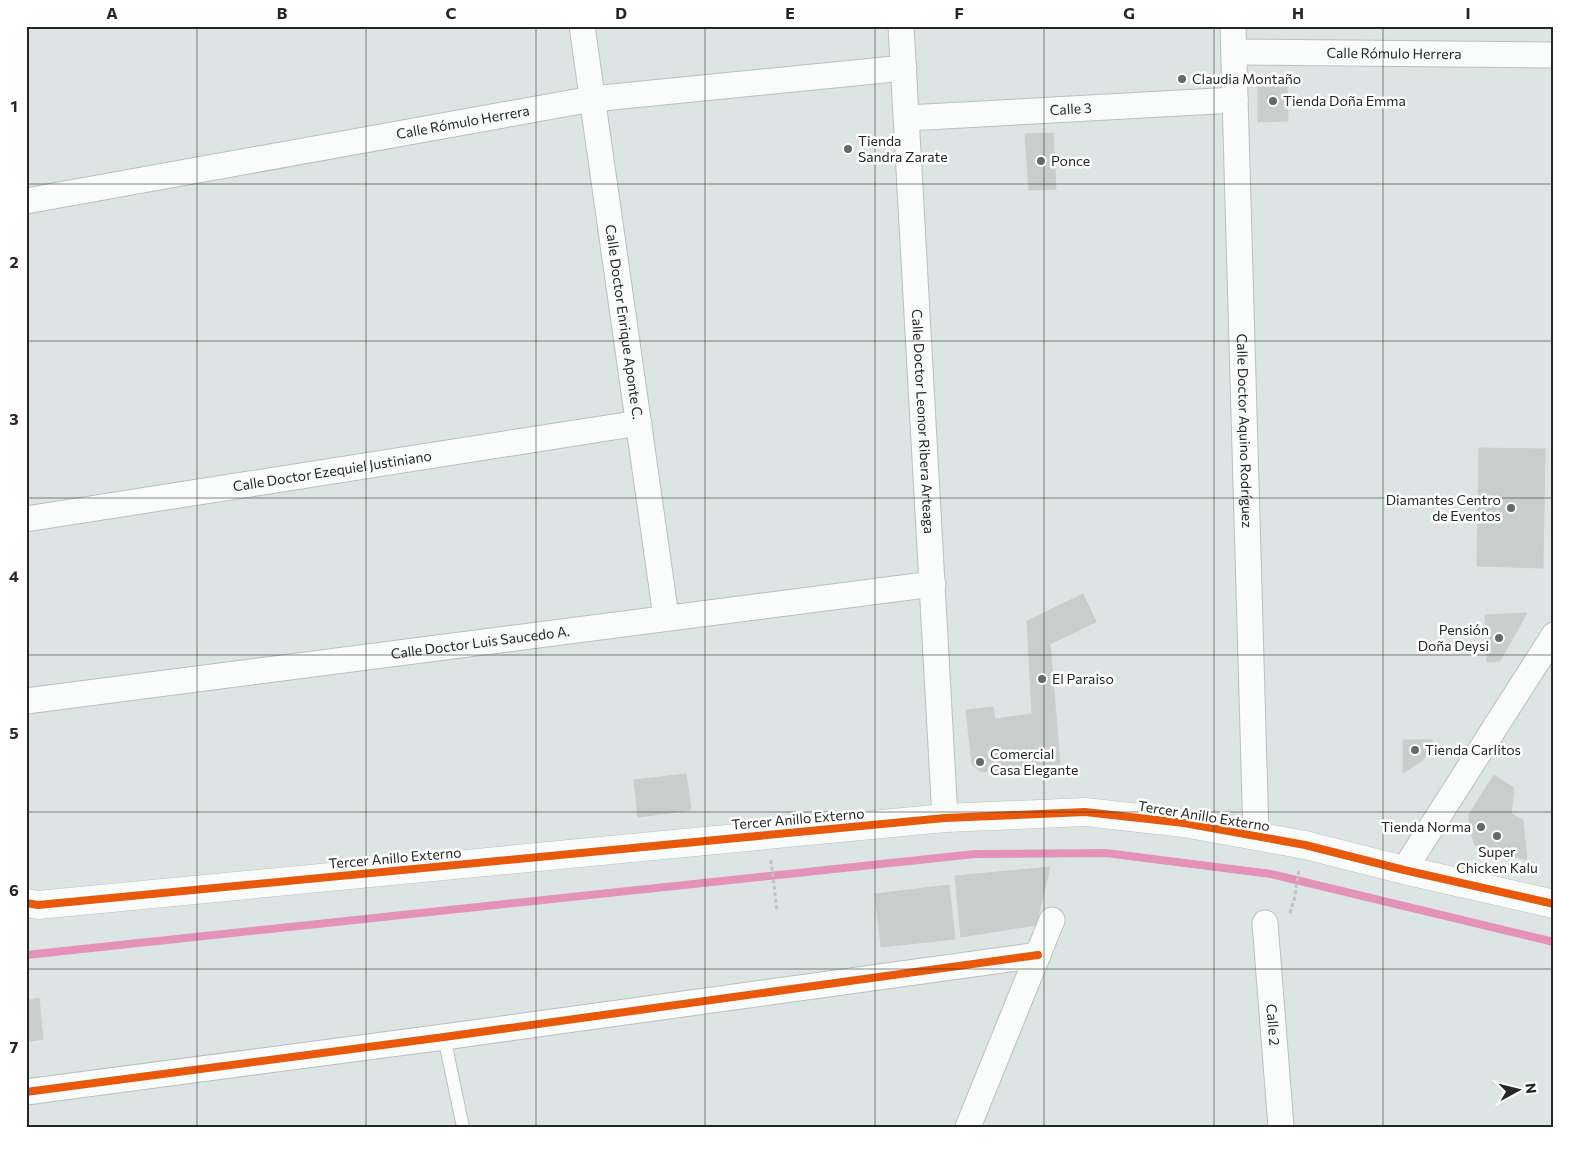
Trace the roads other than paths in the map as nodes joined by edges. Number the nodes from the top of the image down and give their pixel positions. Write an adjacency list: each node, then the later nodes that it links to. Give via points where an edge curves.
1 (582, 26): 7 (street, Calle Doctor Enrique Aponte C.)
2 (901, 26): 6 (street, Calle Doctor Leonor Ribera Arteaga)
3 (1233, 26): 4 (street, Calle Doctor Aquino Rodríguez)
4 (1234, 52): 5 (street, Calle Rómulo Herrera); 8 (street, Calle Doctor Aquino Rodríguez)
5 (1554, 55)
6 (904, 68): 7 (street, Calle Rómulo Herrera); 9 (street, Calle Doctor Leonor Ribera Arteaga)
7 (592, 99): 10 (street, Calle Rómulo Herrera); 11 (street, Calle Doctor Enrique Aponte C.)
8 (1235, 100): 9 (street, Calle 3); 18 (street, Calle Doctor Aquino Rodríguez)
9 (907, 118): 13 (street, Calle Doctor Leonor Ribera Arteaga)
10 (26, 200)
11 (639, 422): 12 (street, Calle Doctor Ezequiel Justiniano); 14 (street, Calle Doctor Enrique Aponte C.)
12 (26, 519)
13 (933, 584): 14 (street, Calle Doctor Luis Saucedo A.); 17 (street, Calle Doctor Leonor Ribera Arteaga)
14 (666, 618): 16 (street, Calle Doctor Luis Saucedo A.)
15 (1554, 635): 19 (street)
16 (26, 701)
17 (945, 818): 18 (street, Tercer Anillo Externo, via 1085,812 1184,822); 21 (street, Tercer Anillo Externo)
18 (1256, 836): 19 (street, Tercer Anillo Externo)
19 (1404, 870): 20 (street, Tercer Anillo Externo)
20 (1554, 904)
21 (30, 906)
22 (1052, 920): 24 (street)
23 (1265, 923): 29 (street, Calle 2)
24 (1038, 955): 25 (street); 28 (street)
25 (444, 1037): 26 (street); 27 (lane)
26 (26, 1092)
27 (463, 1127)
28 (968, 1127)
29 (1280, 1127)

